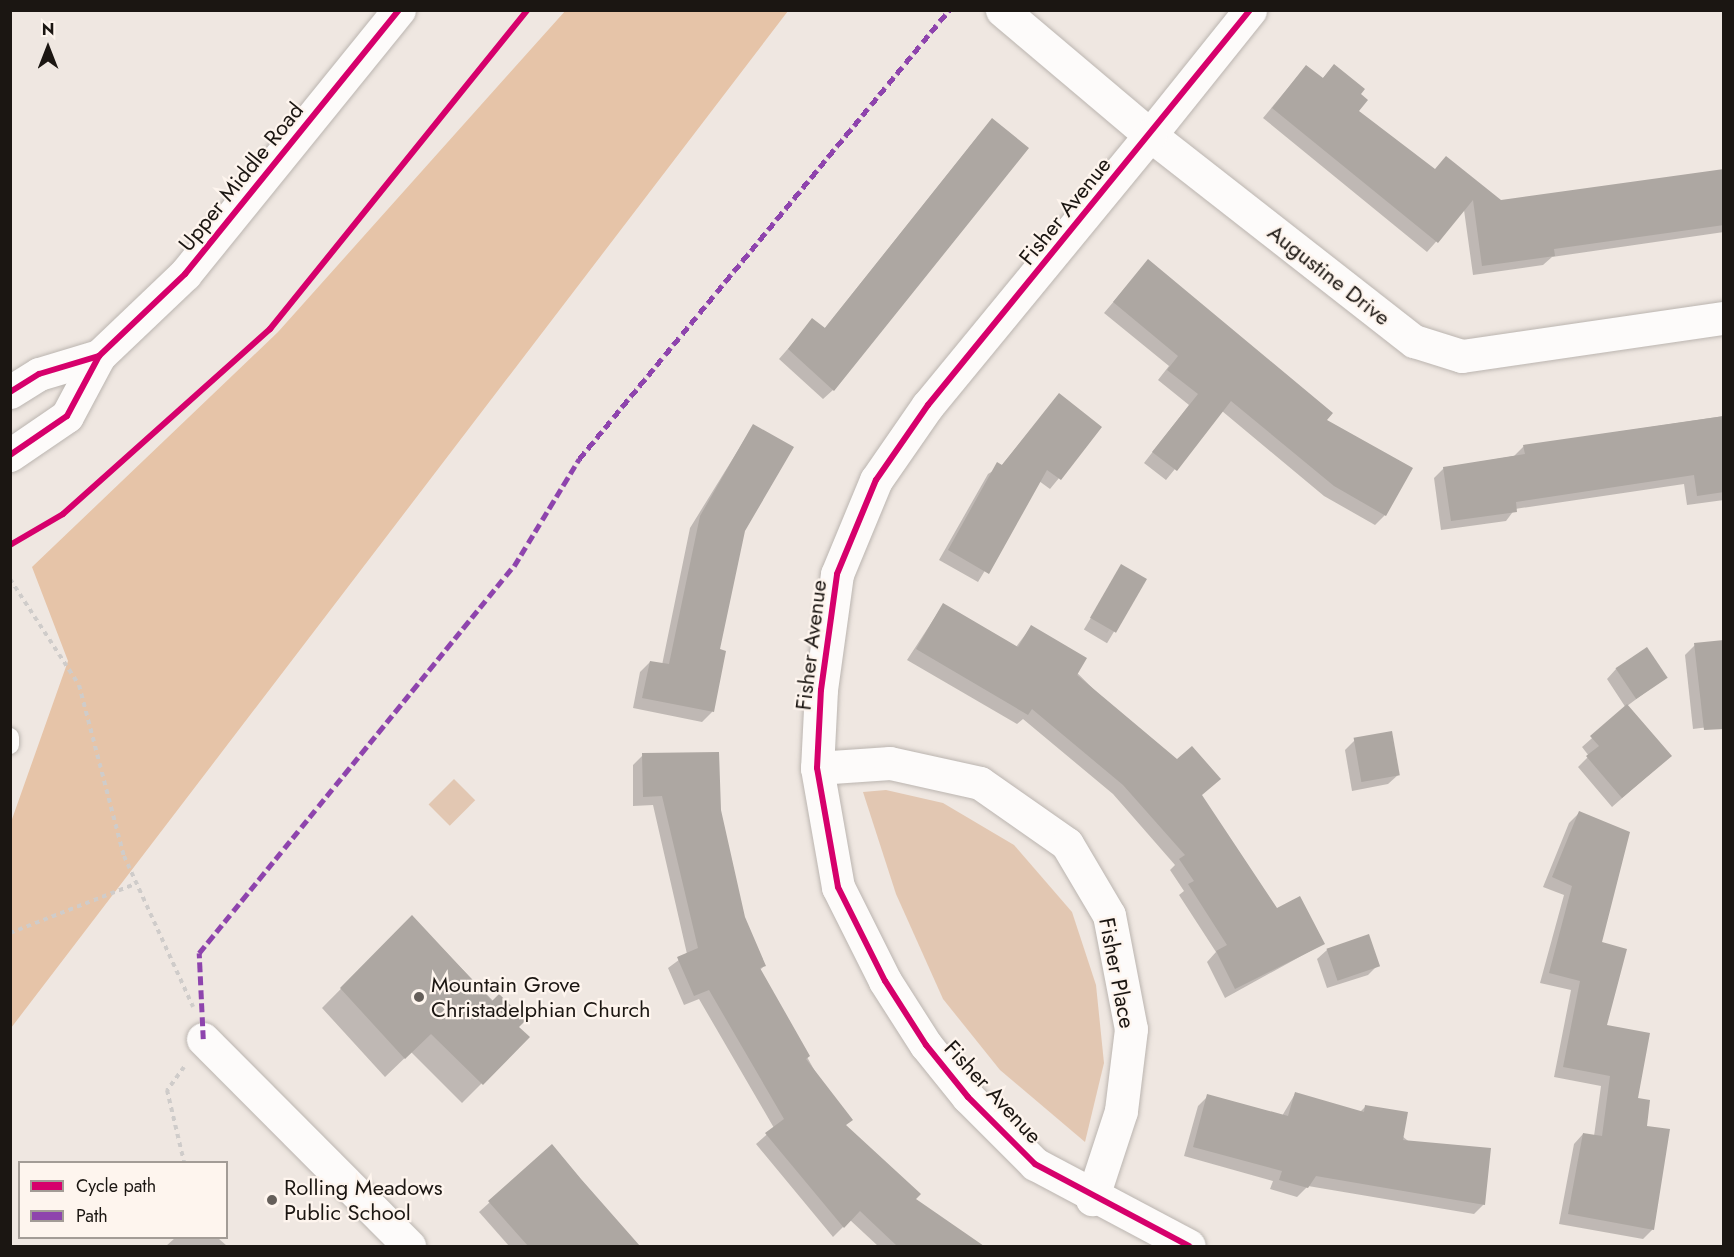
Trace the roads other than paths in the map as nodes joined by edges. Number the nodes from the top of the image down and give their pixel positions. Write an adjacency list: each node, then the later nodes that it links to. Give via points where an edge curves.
1 (399, 10): 6 (street, Upper Middle Road, via 185,274)
2 (1002, 10): 4 (street, Augustine Drive)
3 (1250, 10): 4 (street, Fisher Avenue)
4 (1150, 135): 5 (street, Augustine Drive, via 1423,344 1462,356); 11 (street, Fisher Avenue, via 928,405 876,480 837,574 821,690)
5 (1724, 318)
6 (99, 356): 7 (street, Upper Middle Road, via 39,374); 8 (street, Upper Middle Road, via 67,416)
7 (10, 392)
8 (10, 455)
9 (10, 737): 10 (lane)
10 (10, 745)
11 (817, 768): 13 (street, Fisher Avenue, via 838,887 885,981 968,1097 1035,1164); 13 (street, Fisher Place, via 890,763 981,783 1067,844 1109,915 1131,1029 1121,1111)
12 (203, 1039): 14 (street)
13 (1092, 1199): 15 (street, Fisher Avenue)
14 (409, 1246)
15 (1189, 1246)

